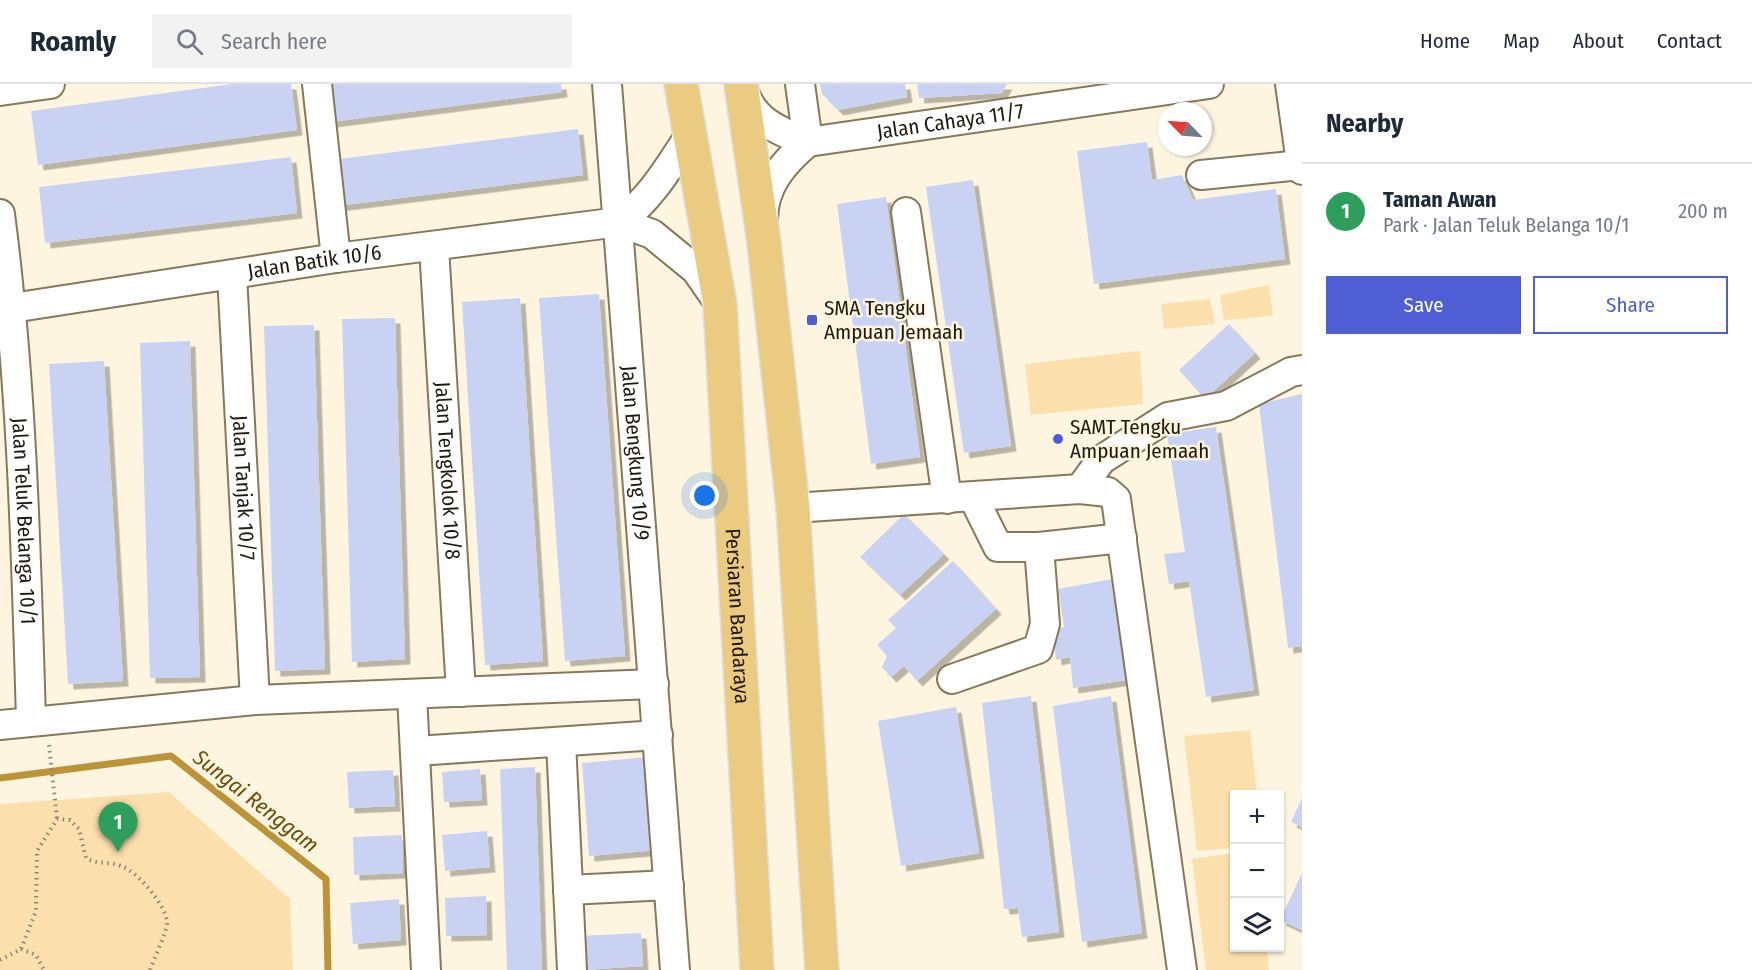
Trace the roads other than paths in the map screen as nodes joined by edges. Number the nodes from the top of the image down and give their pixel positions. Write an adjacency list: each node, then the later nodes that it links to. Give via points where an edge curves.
1 (50, 84): 9 (street)
2 (317, 84): 21 (street)
3 (607, 84): 18 (street, Jalan Bengkung 10/9)
4 (681, 84): 11 (main road, Persiaran Bandaraya)
5 (741, 84): 12 (street, via 747,106 765,122 785,135); 19 (main road)
6 (800, 84): 12 (street)
7 (1209, 84): 10 (street, Jalan Cahaya 11/7)
8 (1290, 84): 13 (street)
9 (0, 91)
10 (1039, 96): 12 (street, Jalan Cahaya 11/7)
11 (690, 135): 18 (street, via 637,209); 23 (main road, Persiaran Bandaraya)
12 (808, 142): 19 (street, via 783,163 771,185 763,216)
13 (1301, 165): 14 (street); 15 (street)
14 (1302, 170)
15 (1202, 175)
16 (906, 212): 27 (street)
17 (0, 214): 24 (street, Jalan Teluk Belanga 10/1)
18 (619, 222): 20 (street, Jalan Batik 10/6); 23 (street, Jalan Batik 10/6, via 652,234 696,270); 33 (street, Jalan Bengkung 10/9)
19 (764, 243): 28 (main road)
20 (434, 247): 21 (street, Jalan Batik 10/6); 34 (street, Jalan Tengkolok 10/8)
21 (336, 258): 22 (street, Jalan Batik 10/6)
22 (232, 275): 24 (street, Jalan Batik 10/6); 36 (street, Jalan Tanjak 10/7)
23 (720, 304): 47 (main road, Persiaran Bandaraya)
24 (12, 308): 29 (street, Jalan Teluk Belanga 10/1)
25 (1302, 370): 26 (street, via 1226,406 1168,417 1101,459)
26 (1080, 489): 27 (street); 30 (street, via 1108,492 1116,499)
27 (960, 498): 28 (street); 31 (street, via 998,547)
28 (792, 508): 48 (main road)
29 (12, 519): 37 (street, Jalan Teluk Belanga 10/1)
30 (1122, 538): 31 (street); 49 (street)
31 (1039, 547): 32 (street, via 1045,624 1038,649)
32 (952, 679)
33 (654, 684): 34 (street); 39 (street, Jalan Bengkung 10/9)
34 (461, 692): 35 (street)
35 (412, 695): 36 (street); 41 (street)
36 (255, 700): 37 (street)
37 (32, 720): 38 (street)
38 (0, 724)
39 (658, 735): 40 (street); 42 (street, Jalan Bengkung 10/9)
40 (561, 741): 41 (street); 43 (street)
41 (416, 751): 44 (street)
42 (669, 885): 43 (street); 46 (street, Jalan Bengkung 10/9)
43 (568, 890): 45 (street)
44 (426, 970)
45 (572, 970)
46 (675, 970)
47 (757, 970)
48 (822, 970)
49 (1182, 970)

